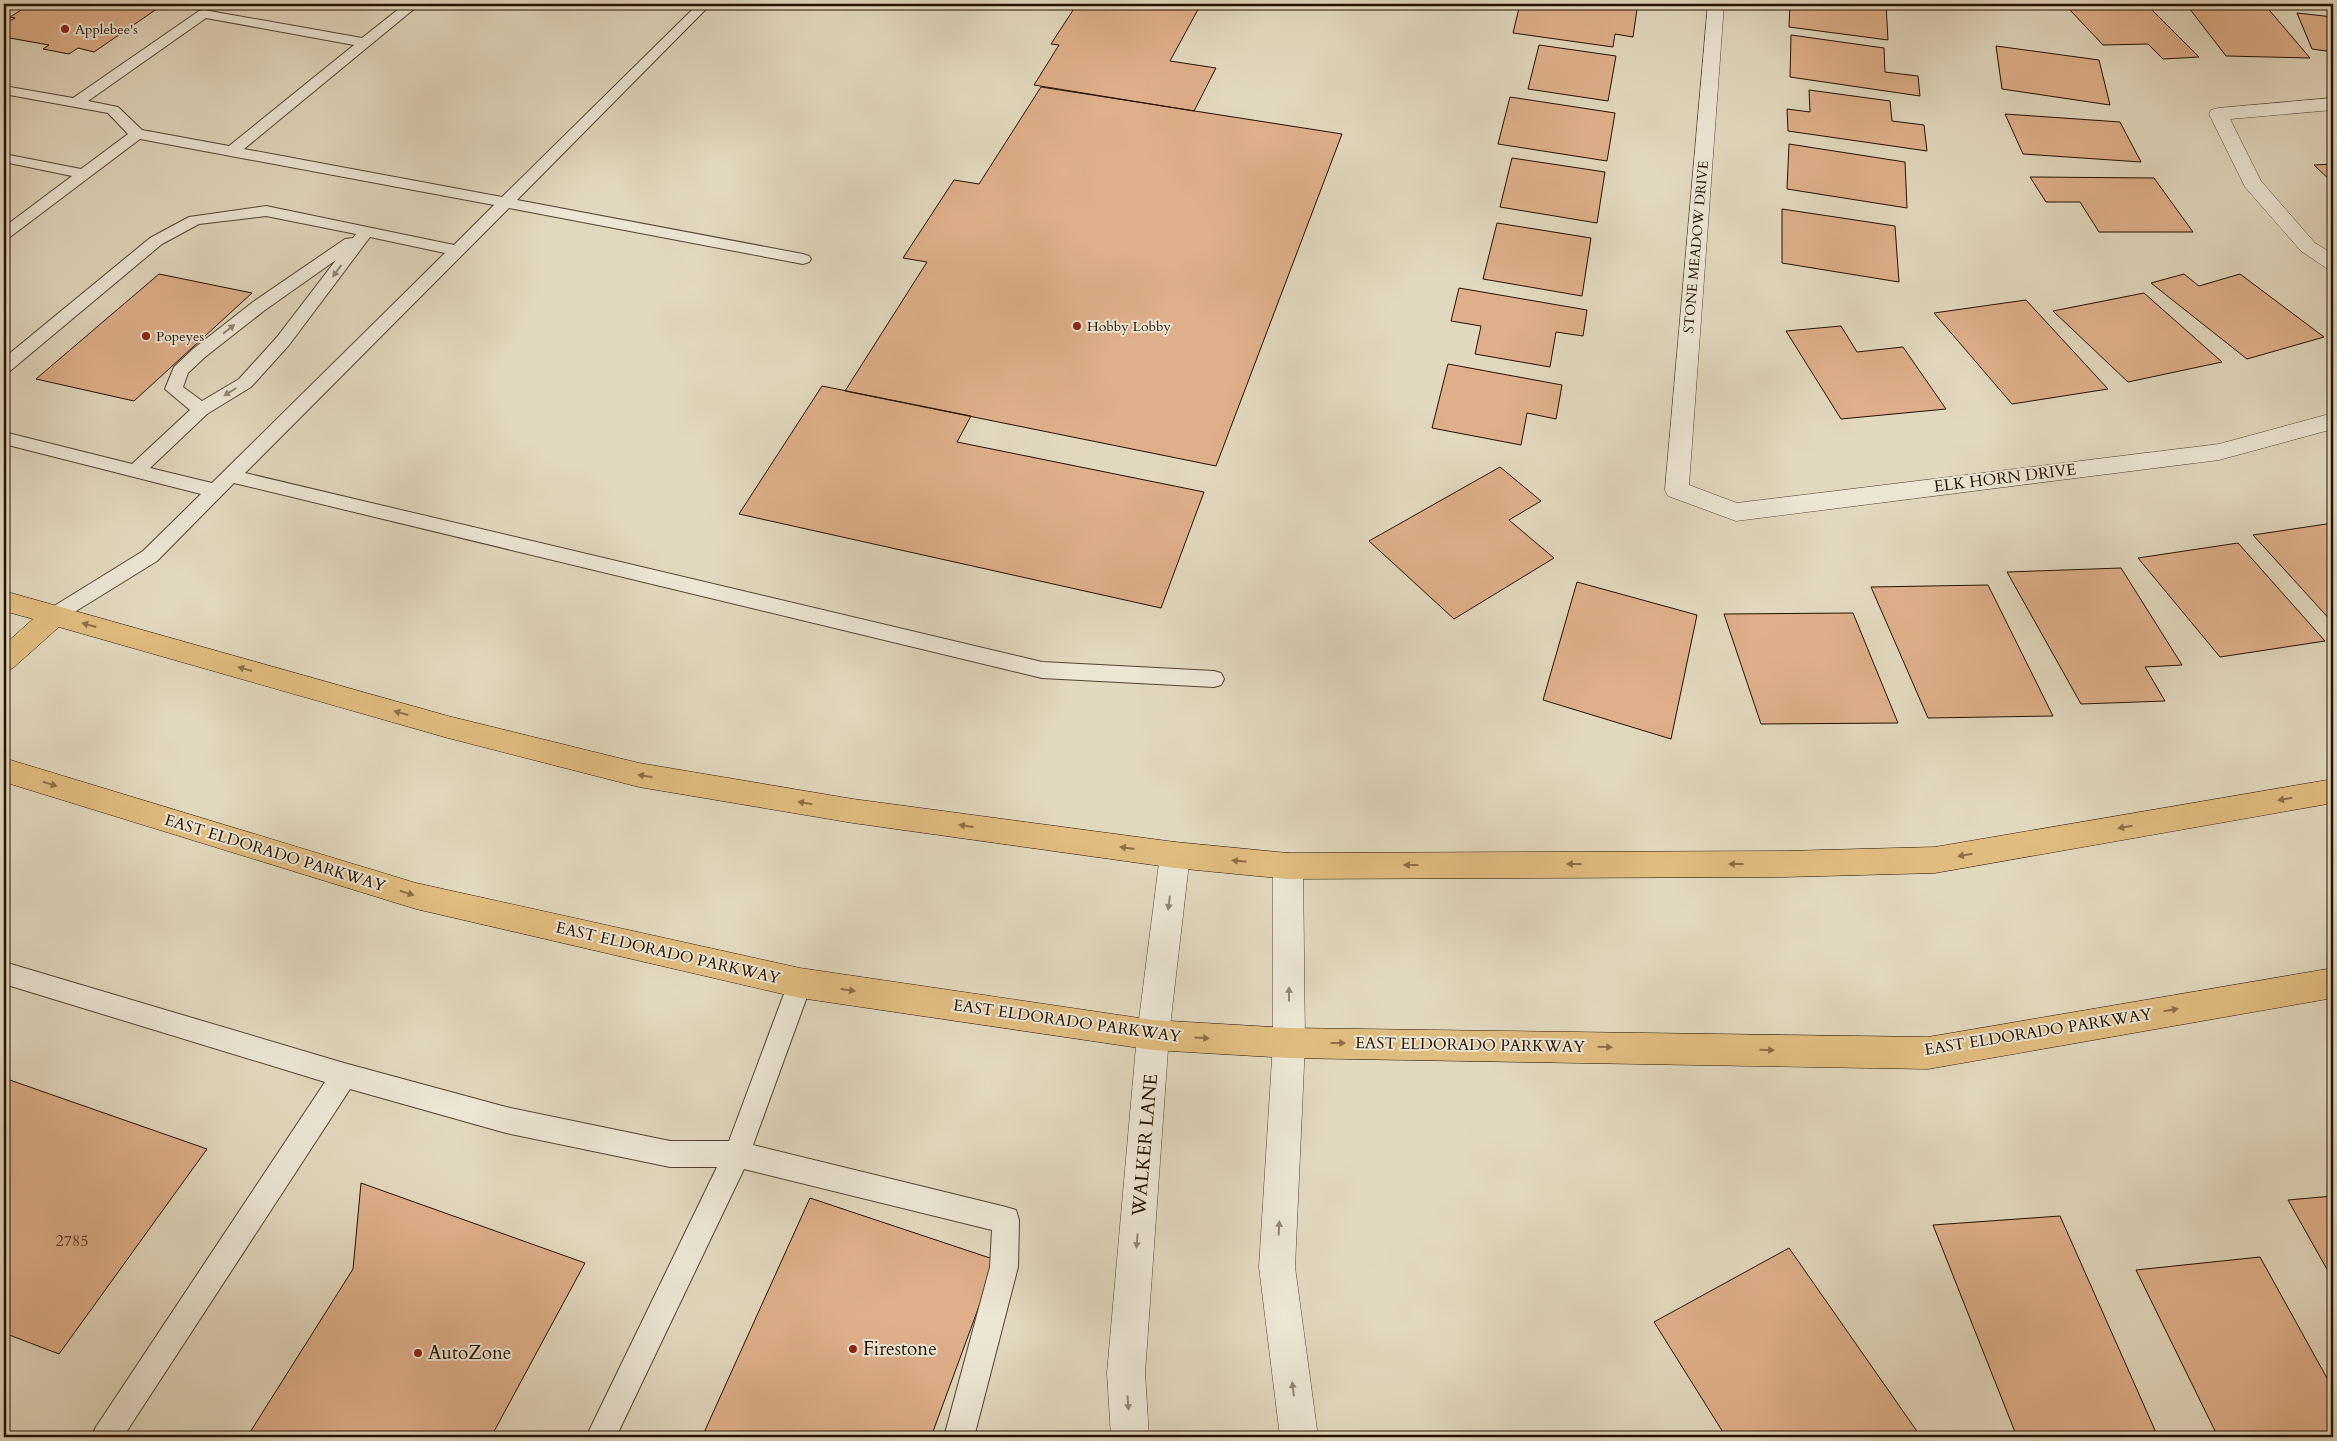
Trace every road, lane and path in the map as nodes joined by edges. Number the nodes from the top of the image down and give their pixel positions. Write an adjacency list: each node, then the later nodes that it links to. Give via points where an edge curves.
1 (413, 4): 4 (lane)
2 (705, 4): 12 (lane)
3 (1716, 4): 24 (street, STONE MEADOW DRIVE)
4 (365, 43): 6 (lane, via 204,14); 9 (lane)
5 (4, 90): 6 (lane)
6 (76, 103): 8 (lane, via 113,110)
7 (2333, 104): 17 (street, via 2218,114 2252,183 2308,247)
8 (137, 134): 9 (lane); 11 (lane)
9 (232, 151): 12 (lane)
10 (4, 158): 11 (lane)
11 (84, 174): 14 (lane)
12 (506, 204): 15 (lane); 16 (lane)
13 (366, 232): 15 (lane); 18 (lane, via 266,211 195,220 156,242); 19 (lane, one-way to 19, via 283,341 245,383); 19 (lane, one-way to 13, via 174,389 180,372 259,306)
14 (4, 234)
15 (456, 250): 23 (lane)
16 (803, 259)
17 (2333, 264)
18 (4, 367)
19 (202, 410): 22 (lane)
20 (2333, 421): 24 (street, ELK HORN DRIVE, via 2219,452 1736,512)
21 (4, 438): 22 (lane)
22 (136, 470): 25 (lane)
23 (231, 476): 25 (lane); 29 (lane, via 1042,670)
24 (1677, 490)
25 (216, 491): 27 (lane, via 150,556)
26 (4, 601): 27 (main road)
27 (53, 616): 28 (main road); 32 (main road, one-way to 27, via 853,811 639,775 448,727)
28 (4, 661)
29 (1214, 679)
30 (4, 770): 36 (main road, EAST ELDORADO PARKWAY, one-way to 36, via 416,896)
31 (2333, 791): 33 (main road, one-way to 33, via 1935,860 1775,864)
32 (1175, 854): 33 (main road, one-way to 32); 37 (street, WALKER LANE, one-way to 37)
33 (1288, 866): 38 (street, one-way to 33)
34 (4, 973): 39 (lane)
35 (2333, 982): 38 (main road, EAST ELDORADO PARKWAY, one-way to 35, via 1928,1052)
36 (800, 983): 37 (main road, EAST ELDORADO PARKWAY, one-way to 37); 40 (lane)
37 (1153, 1035): 38 (main road, EAST ELDORADO PARKWAY, one-way to 38); 44 (street, WALKER LANE, one-way to 44, via 1126,1373)
38 (1289, 1043): 45 (street, one-way to 38, via 1277,1267)
39 (344, 1075): 40 (lane, via 506,1120 670,1154); 41 (lane)
40 (737, 1154): 42 (lane); 43 (lane, via 1006,1220 1004,1267)
41 (106, 1437)
42 (601, 1437)
43 (959, 1437)
44 (1130, 1437)
45 (1299, 1437)

